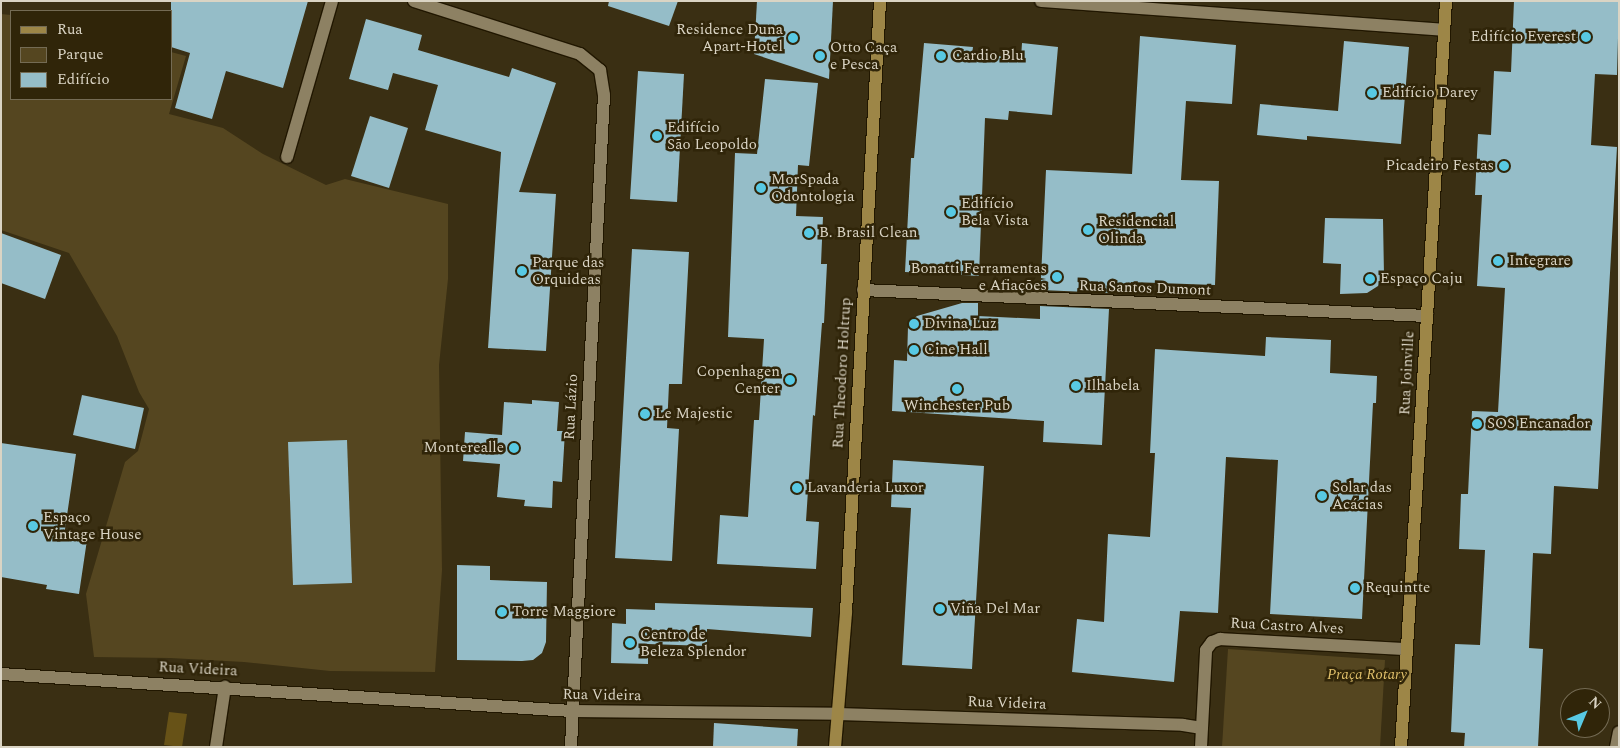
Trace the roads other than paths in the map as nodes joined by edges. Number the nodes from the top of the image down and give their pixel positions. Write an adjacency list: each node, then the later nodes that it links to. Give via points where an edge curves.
1 (332, 1): 7 (street)
2 (414, 1): 13 (street, Rua Lázio, via 580,54 600,70 604,95)
3 (880, 1): 8 (main road, Rua Theodoro Holtrup)
4 (1041, 1): 6 (street)
5 (1446, 1): 6 (main road, Rua Joinville)
6 (1444, 30): 9 (main road, Rua Joinville)
7 (287, 157)
8 (863, 290): 9 (street, Rua Santos Dumont); 14 (main road, Rua Theodoro Holtrup)
9 (1427, 316): 10 (main road, Rua Joinville)
10 (1407, 649): 15 (street, Rua Castro Alves, via 1220,639 1212,642 1206,650); 21 (main road, Rua Joinville)
11 (1, 674): 12 (street, Rua Videira)
12 (225, 687): 13 (street, Rua Videira); 17 (street)
13 (572, 711): 14 (street, Rua Videira); 18 (street, Rua Lázio)
14 (838, 714): 15 (street, Rua Videira); 19 (main road, Rua Theodoro Holtrup)
15 (1202, 728): 20 (street, Rua Castro Alves)
16 (1619, 732): 22 (street)
17 (216, 747)
18 (571, 747)
19 (835, 747)
20 (1201, 747)
21 (1402, 747)
22 (1616, 747)

